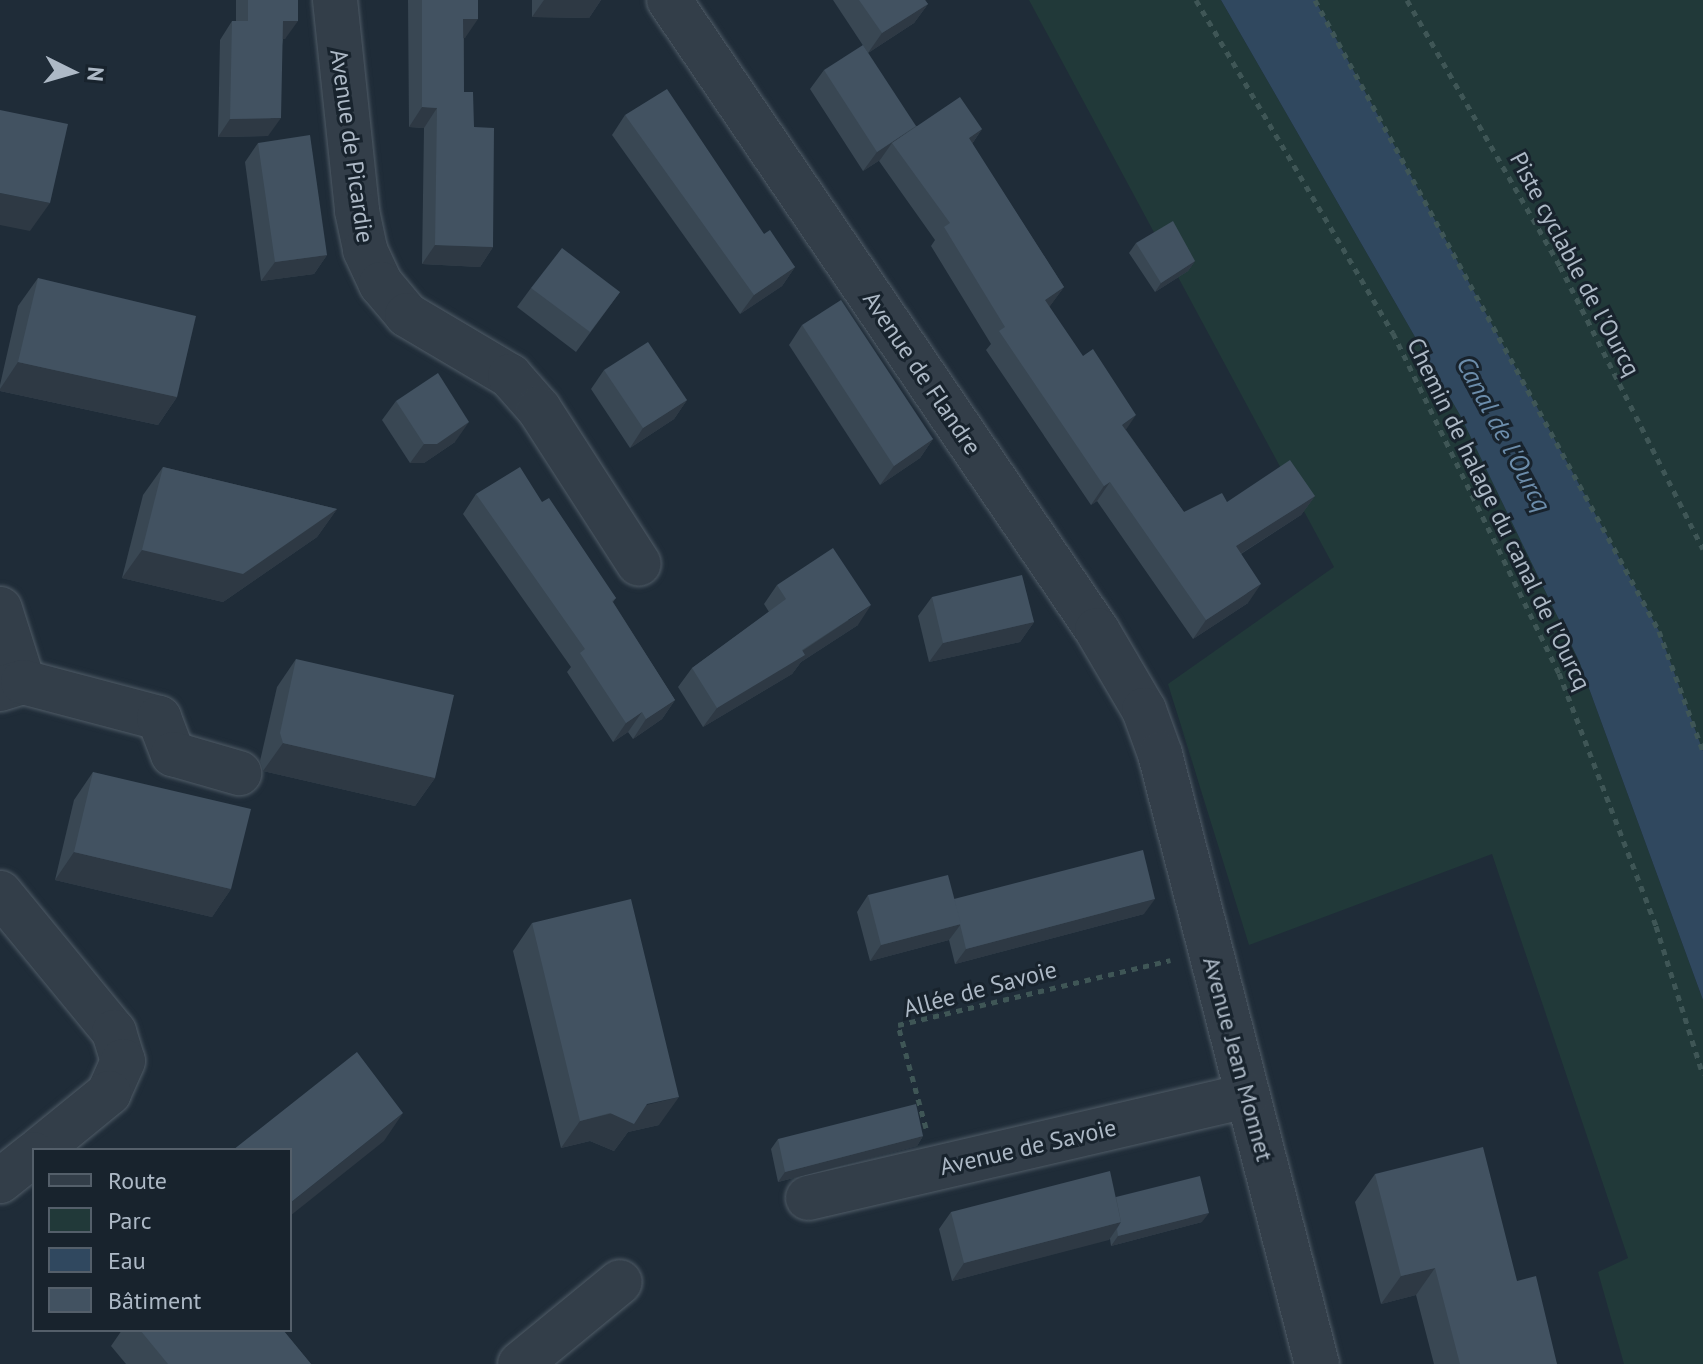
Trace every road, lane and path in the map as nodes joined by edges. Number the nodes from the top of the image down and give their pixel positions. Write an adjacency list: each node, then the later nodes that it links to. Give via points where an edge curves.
1 (335, 0): 7 (street, Avenue de Picardie, via 357,211 365,250 381,284 407,315 510,376 539,409)
2 (669, 0): 11 (street, Avenue de Flandre, via 1097,630 1144,710)
3 (1196, 0): 15 (path, Chemin de halage du canal de l'Ourcq, via 1393,333 1559,673 1656,926)
4 (1315, 0): 10 (path, via 1659,631)
5 (1407, 0): 6 (path, Piste cyclable de l'Ourcq, via 1560,266)
6 (1703, 549)
7 (639, 564)
8 (0, 609): 9 (street)
9 (12, 686): 12 (street, via 159,718 173,754)
10 (1703, 751)
11 (1160, 754): 14 (street, Avenue Jean Monnet)
12 (239, 773)
13 (0, 893): 17 (street, via 114,1032 123,1061 109,1093)
14 (1210, 951): 16 (street, Avenue Jean Monnet); 19 (path, Allée de Savoie, via 898,1025)
15 (1703, 1075)
16 (1247, 1096): 19 (street, Avenue de Savoie); 24 (street, Avenue Jean Monnet)
17 (41, 1148)
18 (32, 1155): 20 (street)
19 (937, 1168): 21 (street, Avenue de Savoie)
20 (0, 1181)
21 (808, 1198)
22 (620, 1282): 23 (street)
23 (520, 1364)
24 (1317, 1364)

